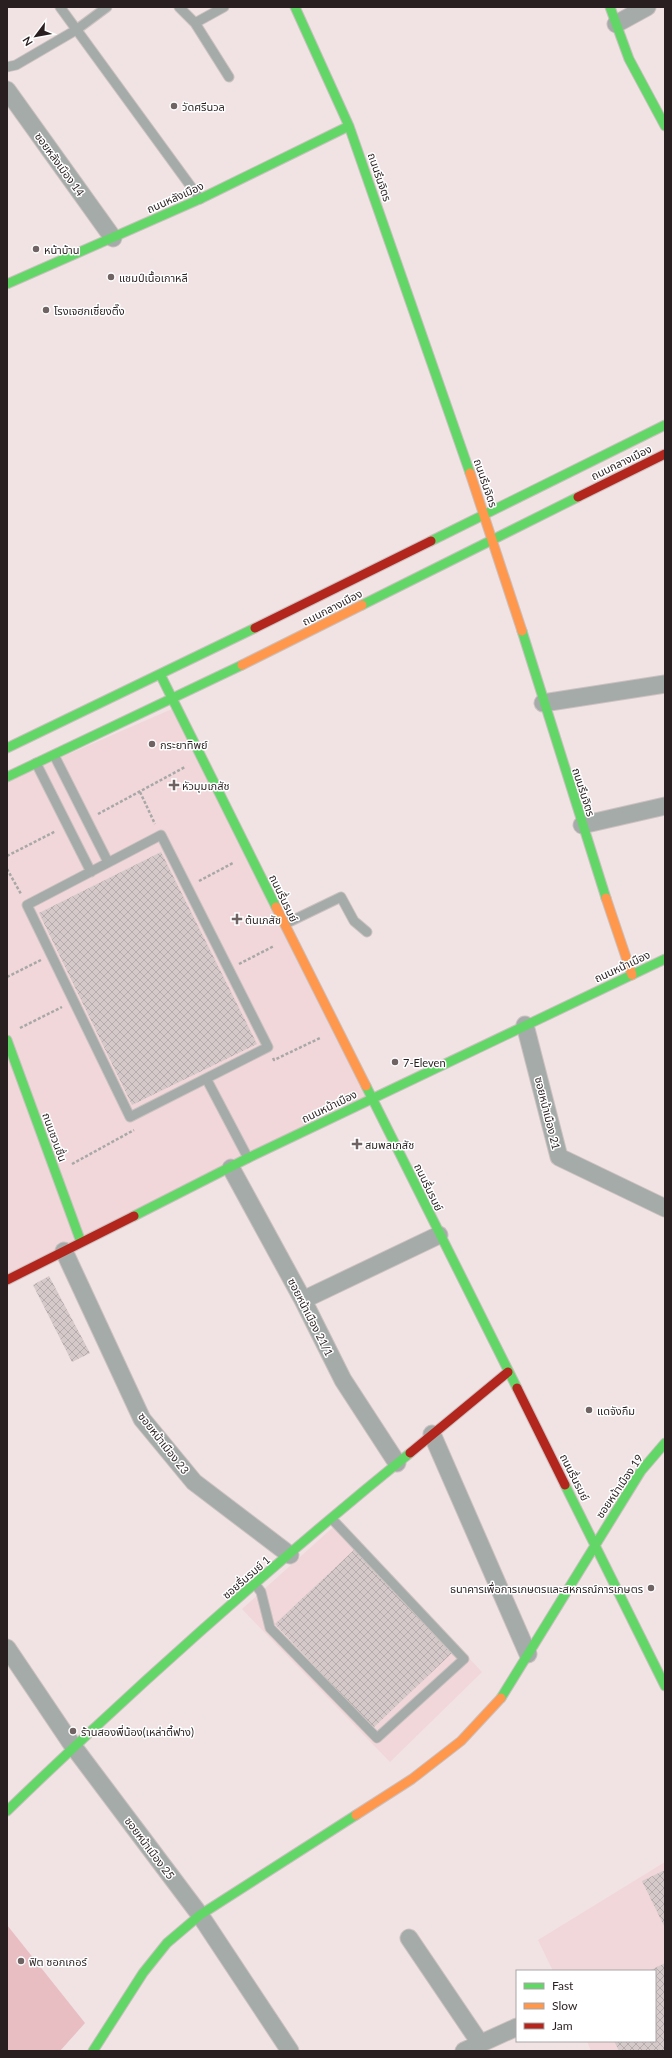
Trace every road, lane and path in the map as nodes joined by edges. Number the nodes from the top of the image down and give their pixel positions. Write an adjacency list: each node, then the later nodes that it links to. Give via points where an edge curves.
1 (60, 7): 10 (lane)
2 (107, 7): 10 (lane)
3 (179, 7): 8 (lane)
4 (224, 7): 8 (lane)
5 (295, 7): 14 (street, ถนนรึนจิตร)
6 (610, 7): 9 (street)
7 (647, 7): 9 (street)
8 (195, 23): 12 (lane)
9 (616, 24): 15 (street, via 629,59)
10 (76, 30): 11 (lane, via 16,65); 16 (lane)
11 (7, 67)
12 (229, 78)
13 (7, 90): 17 (street, ซอยหลังเมือง 14)
14 (349, 126): 16 (street, ถนนหลังเมือง); 21 (street, ถนนรึนจิตร)
15 (665, 126)
16 (200, 199): 17 (street, ถนนหลังเมือง)
17 (113, 238): 18 (street, ถนนหลังเมือง)
18 (7, 284)
19 (665, 425): 21 (street, ถนนกลางเมือง)
20 (665, 454): 22 (street, ถนนกลางเมือง)
21 (484, 515): 22 (street, ถนนรึนจิตร); 23 (street, ถนนกลางเมือง)
22 (493, 538): 25 (street, ถนนกลางเมือง); 26 (street, ถนนรึนจิตร)
23 (160, 674): 25 (street, ถนนรื่นรมย์); 27 (street, ถนนกลางเมือง)
24 (665, 684): 26 (street)
25 (172, 700): 28 (street, ถนนกลางเมือง); 29 (street, ถนนรื่นรมย์)
26 (543, 703): 36 (street, ถนนรึนจิตร)
27 (7, 748)
28 (54, 755): 30 (street, ถนนกลางเมือง); 34 (lane)
29 (201, 758): 32 (path); 38 (street, ถนนรื่นรมย์)
30 (36, 764): 31 (street, ถนนกลางเมือง); 35 (lane)
31 (7, 777)
32 (140, 792): 34 (path); 37 (path)
33 (665, 806): 36 (street)
34 (87, 820): 40 (lane)
35 (67, 825): 39 (path); 42 (lane)
36 (582, 825): 51 (street, ถนนรึนจิตร)
37 (161, 835): 40 (lane); 43 (lane)
38 (249, 855): 43 (path); 45 (street, ถนนรื่นรมย์)
39 (7, 856)
40 (108, 862): 42 (lane)
41 (7, 869): 44 (path)
42 (91, 872): 44 (lane)
43 (187, 887): 50 (lane)
44 (27, 905): 48 (lane)
45 (284, 924): 46 (lane, via 341,897 354,921); 47 (street, ถนนรื่นรมย์)
46 (367, 932)
47 (290, 937): 50 (path); 55 (street, ถนนรื่นรมย์)
48 (52, 954): 52 (path); 53 (lane)
49 (665, 959): 51 (street, ถนนหน้าเมือง)
50 (229, 969): 58 (lane)
51 (632, 975): 54 (street, ถนนหน้าเมือง)
52 (7, 977)
53 (75, 1001): 56 (path); 62 (lane)
54 (525, 1025): 61 (street, ถนนหน้าเมือง); 66 (street, ซอยหน้าเมือง 21, via 559,1157)
55 (336, 1030): 58 (path, via 274,1060); 61 (street, ถนนรื่นรมย์)
56 (14, 1031)
57 (7, 1040): 59 (street, ถนนชวนชื่น)
58 (268, 1048): 60 (lane)
59 (13, 1076): 65 (street, ถนนชวนชื่น)
60 (207, 1080): 62 (lane); 63 (lane)
61 (372, 1099): 63 (street, ถนนหน้าเมือง); 67 (street, ถนนรื่นรมย์)
62 (130, 1117): 65 (path, via 136,1129)
63 (248, 1158): 64 (street, ถนนหน้าเมือง)
64 (231, 1168): 68 (street, ถนนหน้าเมือง); 71 (street, ซอยหน้าเมือง 21/1)
65 (55, 1172): 68 (street, ถนนชวนชื่น)
66 (665, 1208)
67 (439, 1235): 71 (street); 72 (street, ถนนรื่นรมย์)
68 (81, 1242): 69 (street, ถนนหน้าเมือง)
69 (64, 1251): 70 (street, ถนนหน้าเมือง); 78 (street, ซอยหน้าเมือง 23, via 142,1419 194,1482)
70 (7, 1280)
71 (303, 1300): 75 (street, ซอยหน้าเมือง 21/1, via 343,1380)
72 (508, 1372): 73 (street, ซอยรื่นรมย์ 1); 77 (street, ถนนรื่นรมย์)
73 (432, 1434): 75 (street, ซอยรื่นรมย์ 1); 81 (street)
74 (665, 1443): 77 (street, ซอยหน้าเมือง 19, via 641,1471)
75 (397, 1463): 76 (street, ซอยรื่นรมย์ 1)
76 (332, 1519): 78 (street, ซอยรื่นรมย์ 1); 79 (lane, via 464,1659 377,1738 270,1628 261,1592)
77 (595, 1543): 81 (street, ซอยหน้าเมือง 19); 82 (street, ถนนรื่นรมย์)
78 (290, 1555): 79 (street, ซอยรื่นรมย์ 1)
79 (255, 1584): 83 (street, ซอยรื่นรมย์ 1)
80 (7, 1648): 83 (street, ซอยหน้าเมือง 25)
81 (528, 1654): 85 (street, ซอยหน้าเมือง 19, via 503,1695 461,1741 412,1779)
82 (665, 1686)
83 (73, 1746): 84 (street, ซอยรื่นรมย์ 1); 85 (street, ซอยหน้าเมือง 25)
84 (7, 1811)
85 (200, 1915): 89 (street, ซอยหน้าเมือง 19, via 167,1943 152,1961); 90 (street, ซอยหน้าเมือง 25)
86 (409, 1938): 88 (street)
87 (516, 2027): 88 (street)
88 (480, 2043): 91 (street)
89 (93, 2051)
90 (290, 2051)
91 (464, 2051)

